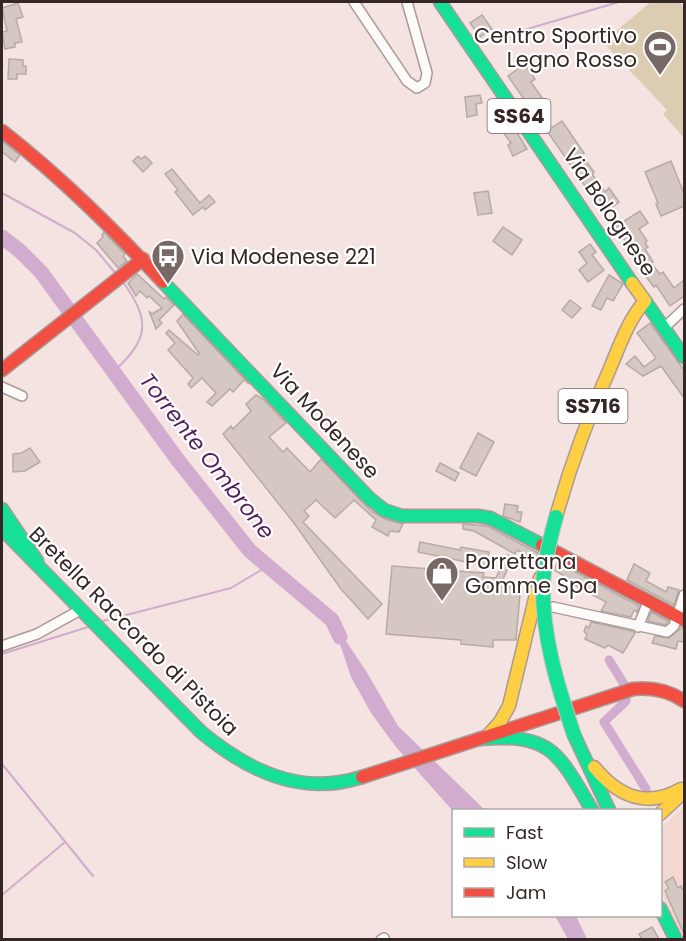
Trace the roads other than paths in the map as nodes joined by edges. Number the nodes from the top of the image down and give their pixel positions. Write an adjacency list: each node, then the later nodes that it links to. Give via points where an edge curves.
1 (354, 2): 2 (street, via 407,81 417,88 425,83 427,73)
2 (407, 2)
3 (440, 2): 6 (main road, Via Bolognese / SS64)
4 (2, 131): 5 (main road, Via Modenese, via 95,210)
5 (143, 259): 10 (main road); 20 (main road, Via Modenese, via 380,507 402,516 490,518)
6 (645, 301): 8 (main road, Via Bolognese); 17 (main road, SS716, bridge, via 622,340 583,430 555,517)
7 (684, 309): 8 (street)
8 (664, 328): 9 (main road, Via Bolognese)
9 (684, 357)
10 (2, 370)
11 (2, 387): 12 (street)
12 (22, 396)
13 (2, 509): 18 (main road)
14 (2, 529): 16 (main road, Bretella Raccordo di Pistoia)
15 (2, 536): 16 (main road)
16 (16, 543): 18 (main road, Bretella Raccordo di Pistoia)
17 (547, 557): 27 (main road, SS716, bridge, via 543,585 546,628); 28 (main road, bridge, via 507,711 495,729)
18 (41, 567): 22 (main road, Bretella Raccordo di Pistoia)
19 (684, 595): 23 (street)
20 (648, 602): 23 (main road, Via Modenese); 24 (street)
21 (554, 608): 24 (street)
22 (81, 609): 25 (street, via 44,630); 28 (main road, Bretella Raccordo di Pistoia, via 201,732 236,760 276,778 307,783 349,781)
23 (681, 619): 24 (street, via 669,631)
24 (638, 627)
25 (2, 646)
26 (684, 701): 28 (main road, via 662,690 633,689)
27 (574, 735): 29 (main road, via 609,785 631,797 655,800); 32 (main road, SS716)
28 (479, 739): 31 (main road, via 514,736 545,746 564,764)
29 (684, 786)
30 (684, 792): 33 (main road)
31 (591, 809)
32 (609, 809)
33 (662, 812)
34 (662, 912): 37 (main road)
35 (655, 917): 36 (main road)
36 (666, 939)
37 (676, 939)

